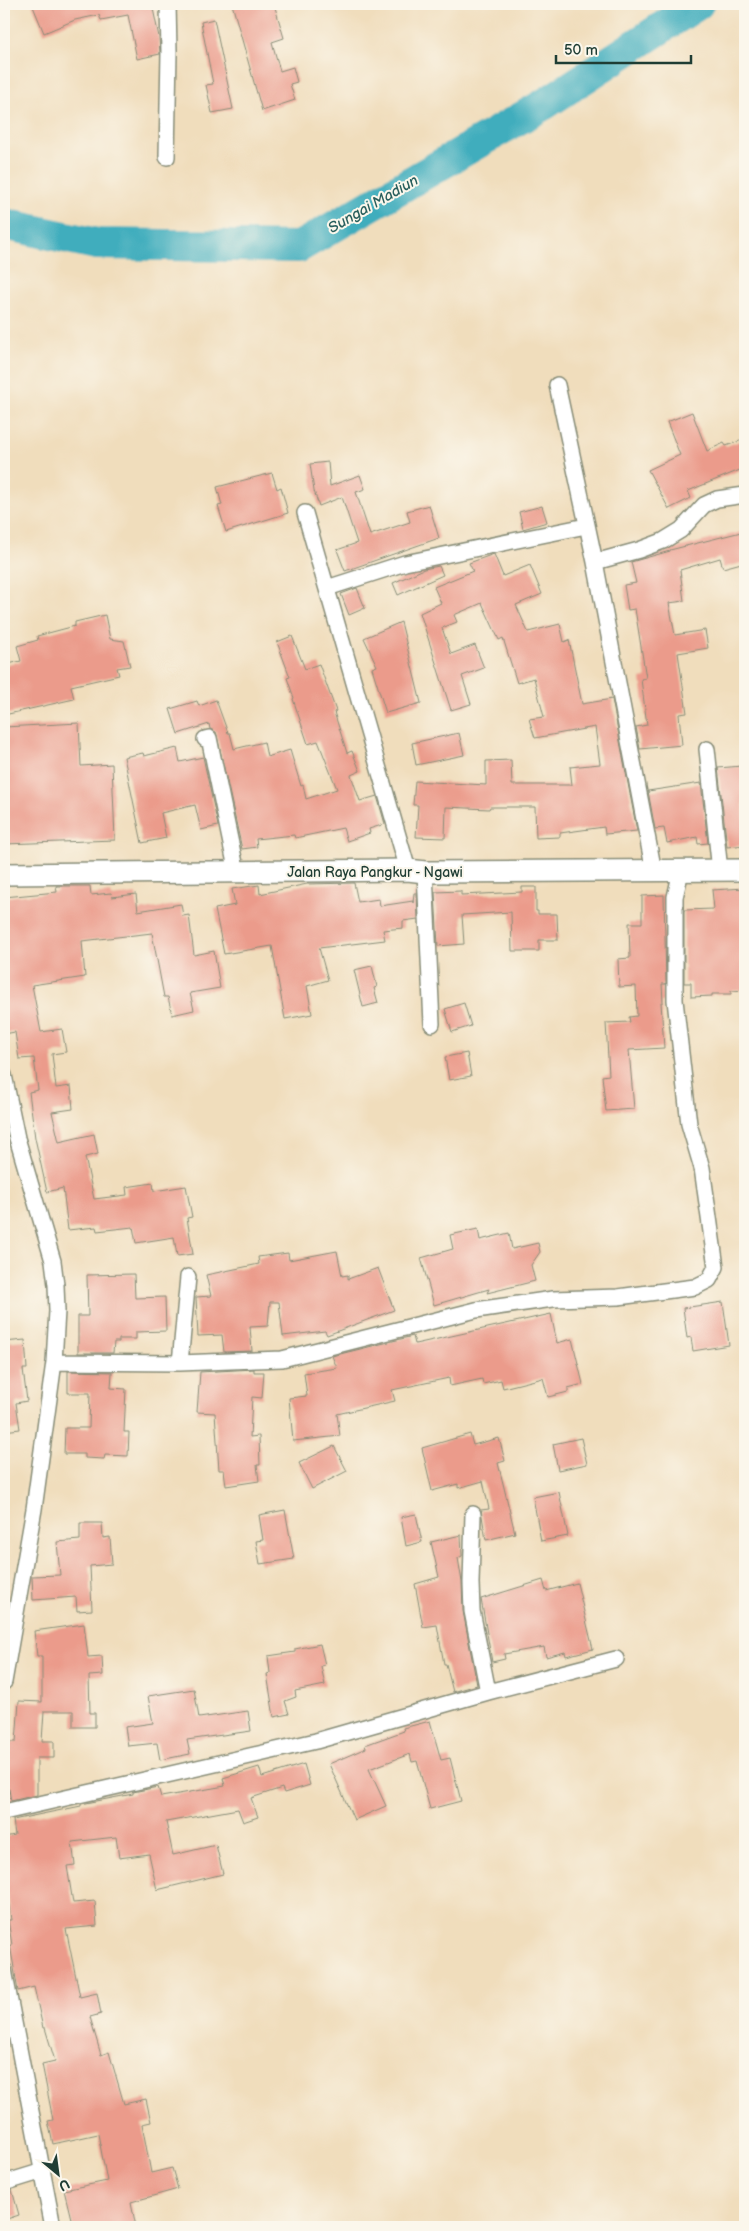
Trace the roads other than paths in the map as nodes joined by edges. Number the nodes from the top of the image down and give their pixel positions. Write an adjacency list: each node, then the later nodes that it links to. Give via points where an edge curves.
1 (168, 4): 2 (street)
2 (167, 157)
3 (557, 385): 6 (street)
4 (745, 494): 7 (street, via 704,505 681,530 663,541)
5 (305, 513): 8 (street)
6 (586, 526): 7 (street); 8 (street, via 405,563)
7 (595, 562): 15 (street)
8 (328, 588): 12 (street)
9 (205, 739): 16 (street, via 209,738)
10 (707, 749): 14 (street)
11 (745, 870): 14 (main road, Jalan Raya Pangkur - Ngawi)
12 (416, 871): 15 (main road, Jalan Raya Pangkur - Ngawi); 16 (main road, Jalan Raya Pangkur - Ngawi); 18 (street)
13 (681, 871): 14 (main road, Jalan Raya Pangkur - Ngawi); 15 (main road, Jalan Raya Pangkur - Ngawi); 22 (street, via 675,898 675,1000 689,1124 702,1168 716,1267 709,1280 695,1288 618,1297 553,1299 476,1310 282,1359)
14 (720, 871)
15 (654, 872)
16 (237, 873): 17 (main road, Jalan Raya Pangkur - Ngawi)
17 (4, 874)
18 (432, 1024)
19 (4, 1075): 21 (street, via 17,1138 52,1261 57,1310)
20 (188, 1277): 22 (street)
21 (54, 1362): 22 (street); 25 (street, via 26,1566)
22 (180, 1363)
23 (472, 1514): 26 (street, via 472,1611)
24 (616, 1659): 26 (street)
25 (4, 1682)
26 (488, 1692): 27 (street, via 316,1741)
27 (4, 1812)
28 (4, 1970): 29 (street)
29 (43, 2171): 30 (street); 31 (street)
30 (4, 2183)
31 (53, 2227)

